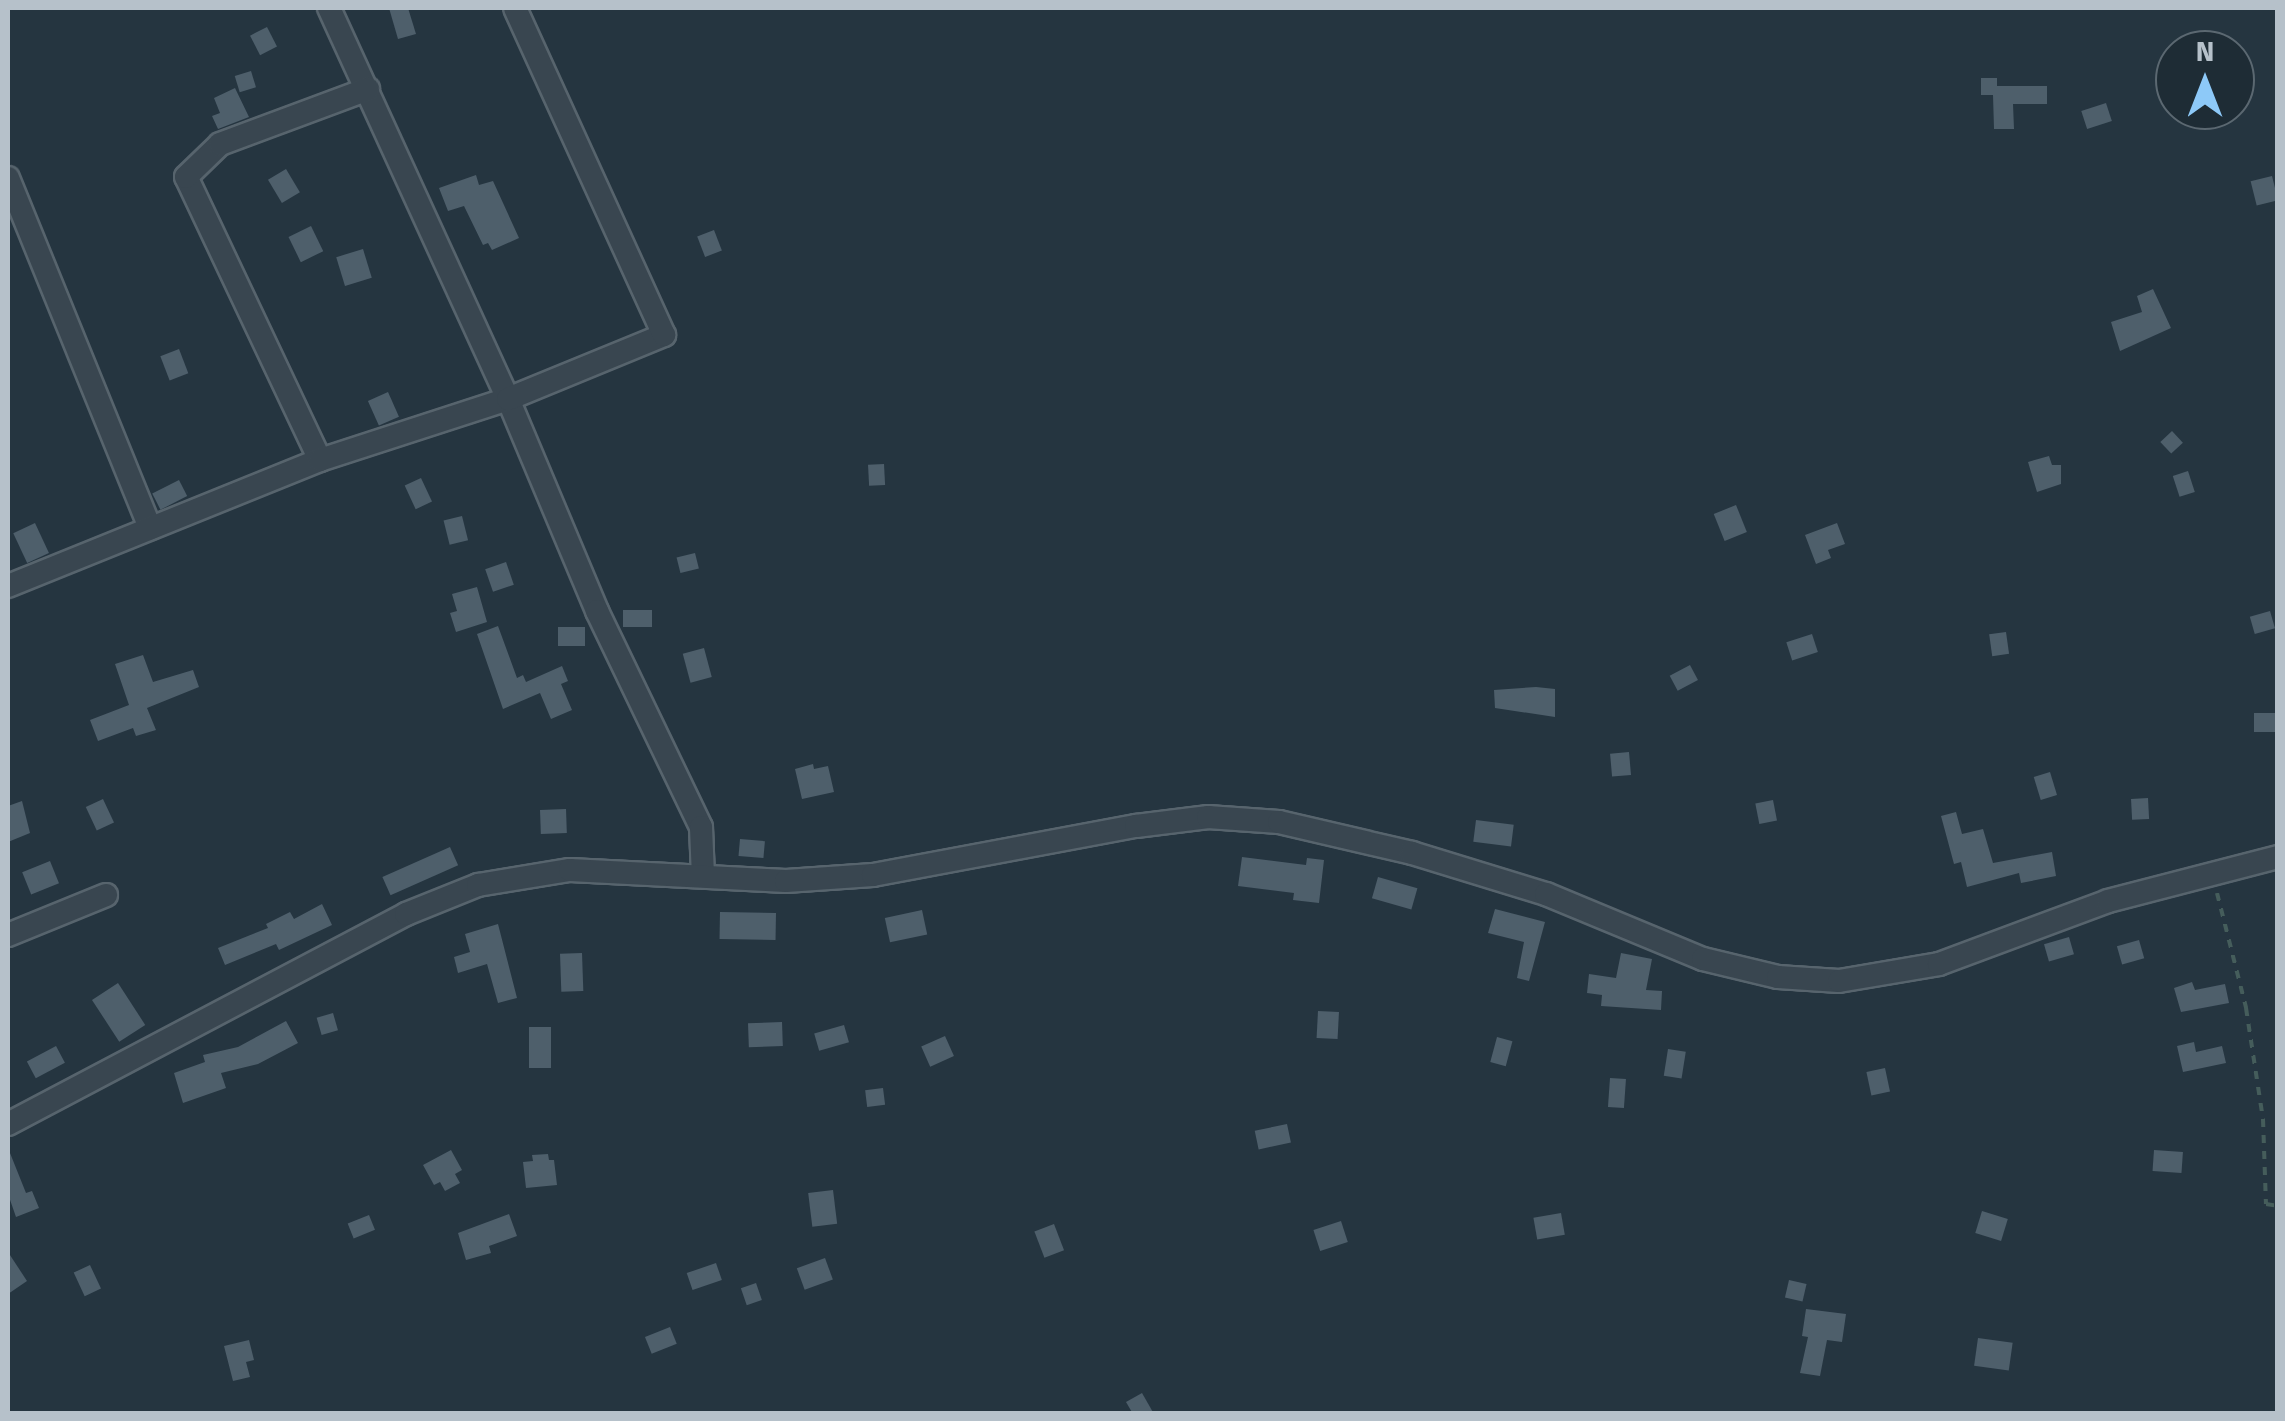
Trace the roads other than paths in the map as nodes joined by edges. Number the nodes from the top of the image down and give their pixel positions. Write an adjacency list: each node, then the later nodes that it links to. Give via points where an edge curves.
1 (328, 8): 3 (street)
2 (515, 8): 5 (street, via 664,335)
3 (368, 90): 5 (street); 6 (street, via 220,144 186,178)
4 (8, 178): 7 (street)
5 (508, 399): 6 (street); 10 (street, via 597,612 701,827)
6 (320, 460): 7 (street)
7 (150, 528): 8 (street)
8 (8, 586)
9 (2278, 856): 10 (street, via 2108,901 1939,964 1839,981 1778,977 1704,959 1546,894 1279,822 1208,817 1136,826 872,875)
10 (704, 876): 13 (street, via 570,870 478,885 406,914)
11 (106, 896): 12 (street)
12 (8, 935)
13 (8, 1124)

